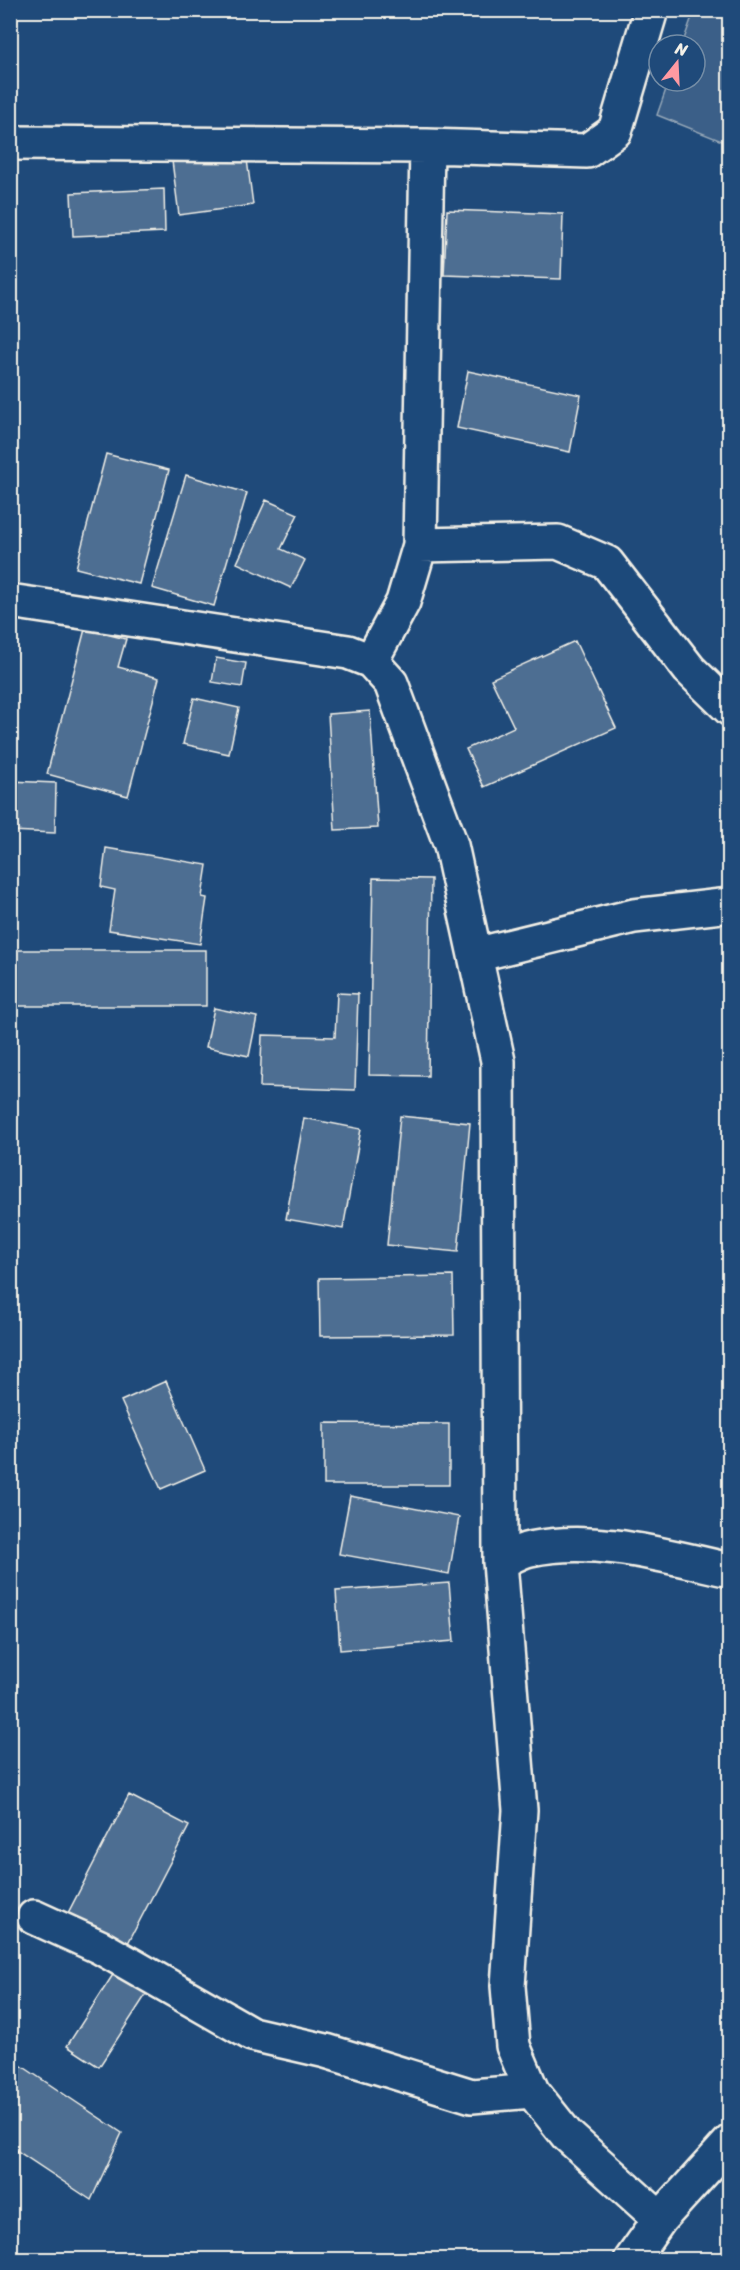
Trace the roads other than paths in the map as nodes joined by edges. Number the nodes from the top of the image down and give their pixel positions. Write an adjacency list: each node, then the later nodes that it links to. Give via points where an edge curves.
1 (651, 10): 3 (street, via 615,131 587,151)
2 (10, 143): 3 (street)
3 (427, 146): 4 (street)
4 (420, 544): 6 (street, via 403,602); 7 (street, via 558,542 607,563 689,669)
5 (10, 601): 6 (street, via 348,652)
6 (371, 661): 9 (street, via 391,684 451,845)
7 (729, 709)
8 (729, 905): 9 (street, via 634,916)
9 (475, 955): 10 (street, via 498,1061)
10 (500, 1562): 11 (street, via 528,1550 578,1543); 13 (street, via 520,1810 508,1986 513,2046)
11 (729, 1570)
12 (34, 1917): 13 (street, via 100,1947 252,2034 326,2051 472,2096)
13 (531, 2091): 15 (street, via 567,2134)
14 (729, 2142): 15 (street)
15 (660, 2219): 16 (street)
16 (632, 2259)

